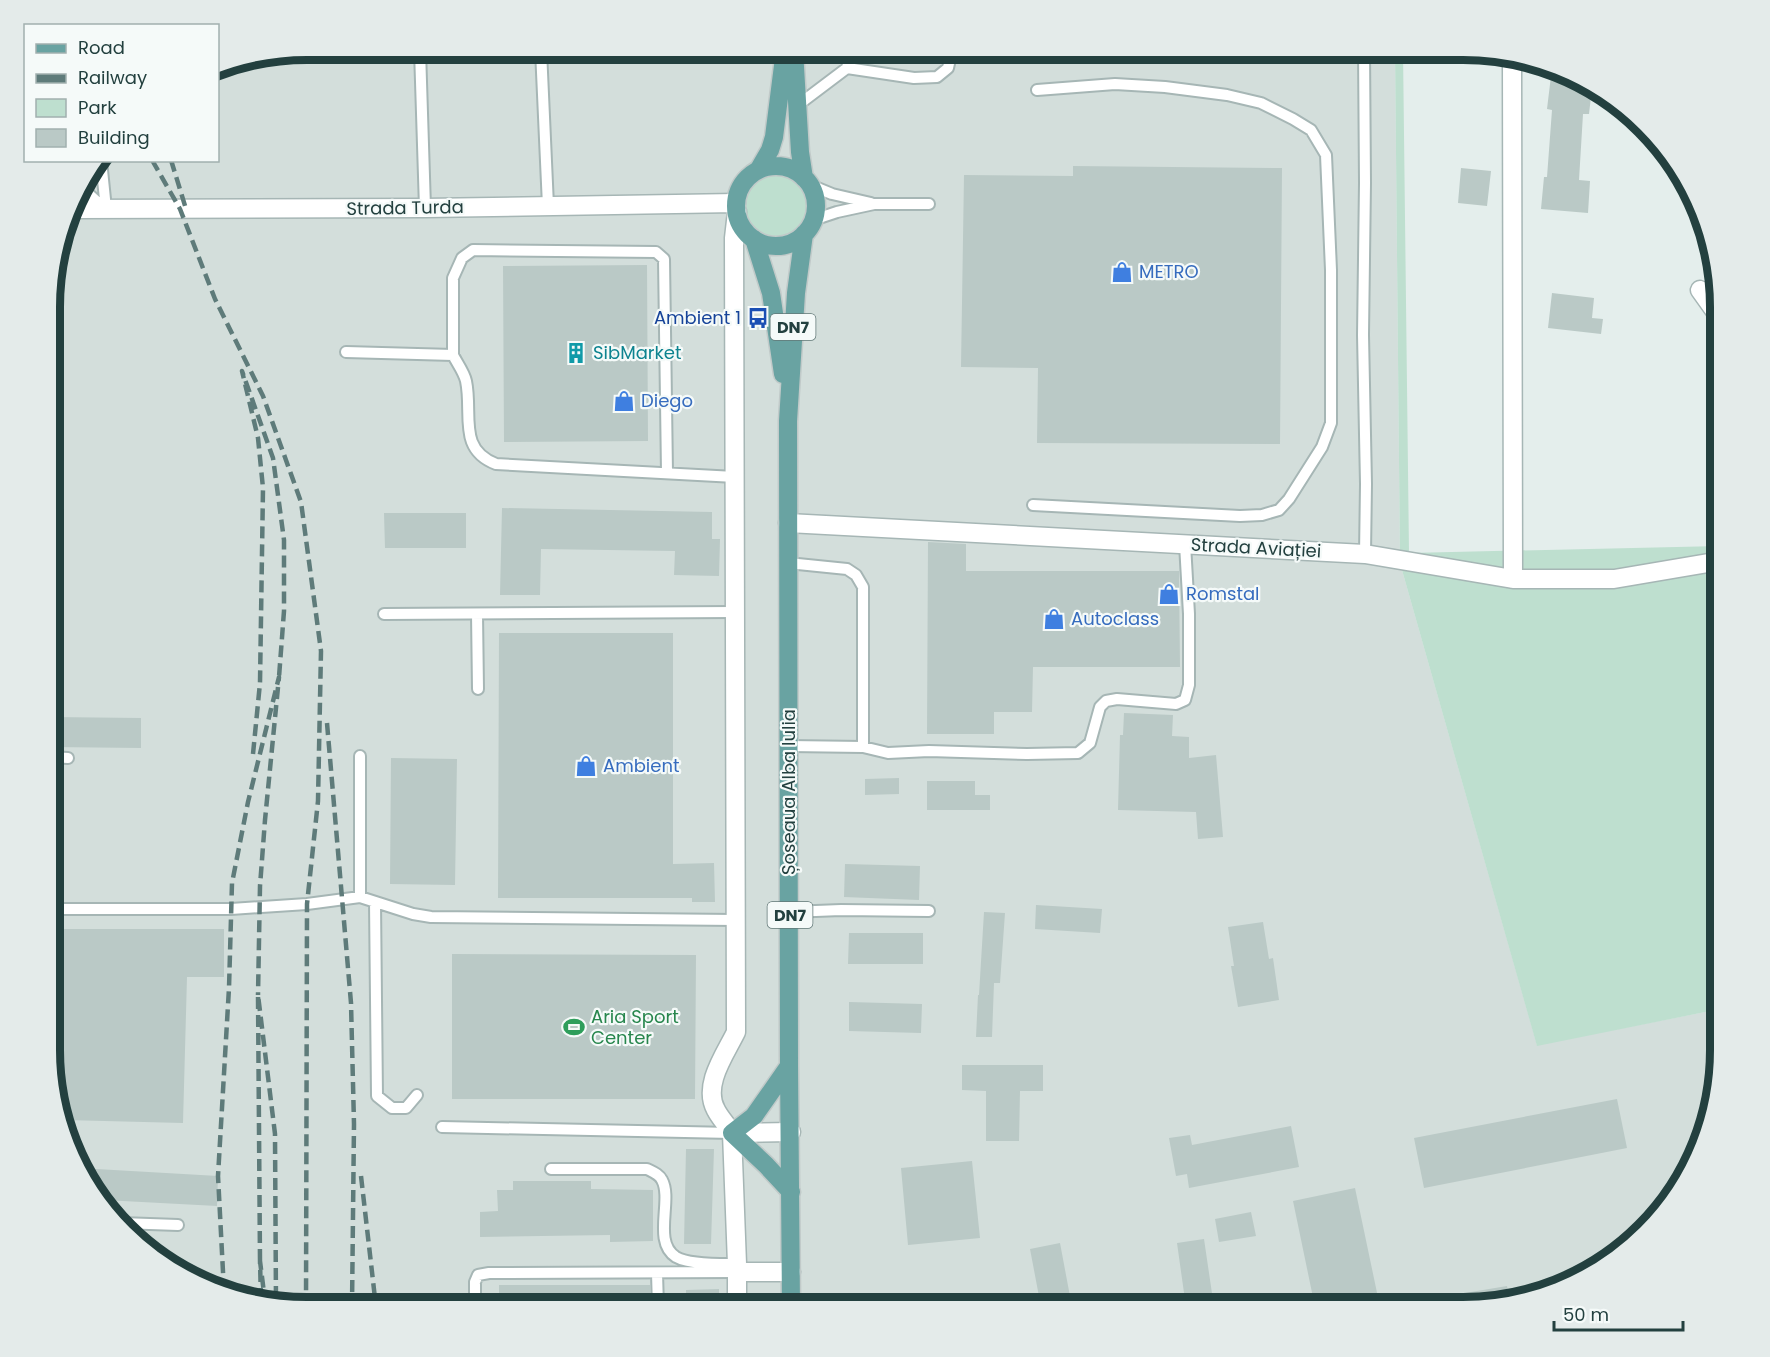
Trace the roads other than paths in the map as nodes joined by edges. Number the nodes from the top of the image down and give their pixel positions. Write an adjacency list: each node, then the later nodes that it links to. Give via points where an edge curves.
1 (420, 60): 19 (lane)
2 (541, 60): 18 (lane)
3 (784, 60): 12 (main road, via 774,137)
4 (795, 60): 11 (main road, DN7)
5 (849, 60): 9 (lane)
6 (950, 60): 9 (lane, via 948,68 938,77 914,78)
7 (1364, 60): 36 (lane)
8 (1512, 65): 39 (street)
9 (847, 68): 11 (lane)
10 (1037, 90): 33 (lane, via 1115,84 1227,95 1261,103 1311,130 1326,155 1331,423 1322,447 1289,499 1279,510 1262,515)
11 (798, 105): 14 (main road, DN7, via 800,152)
12 (759, 169): 14 (main road, via 783,166 795,170); 20 (main road, via 743,183)
13 (102, 170): 22 (lane)
14 (807, 182): 16 (lane, via 832,194); 23 (main road, DN7, via 815,202)
15 (88, 193): 22 (lane)
16 (874, 204): 17 (lane); 23 (lane, via 837,212)
17 (929, 204)
18 (548, 206): 19 (street, Strada Turda); 20 (street, Strada Turda)
19 (425, 208): 22 (street, Strada Turda)
20 (736, 208): 24 (main road, DN7, via 744,230); 25 (street)
21 (81, 209): 22 (street, Strada Turda)
22 (106, 209)
23 (808, 227): 24 (main road, via 792,242 780,245); 30 (main road, Șoseaua Alba Iulia / DN7, via 796,293)
24 (753, 238): 25 (street, via 742,240); 30 (main road, Șoseaua Alba Iulia / DN7, via 771,293)
25 (734, 255): 32 (street)
26 (1700, 290): 27 (street)
27 (1710, 304)
28 (346, 352): 29 (lane)
29 (453, 355): 31 (lane, via 466,379 471,446 484,460 496,464); 31 (lane, via 453,278 462,258 473,250 656,252 664,259)
30 (789, 421): 34 (main road, Șoseaua Alba Iulia / DN7)
31 (667, 473): 32 (lane)
32 (735, 477): 40 (street)
33 (1032, 505)
34 (788, 523): 35 (street, Strada Aviației); 37 (main road, Șoseaua Alba Iulia / DN7)
35 (1185, 544): 36 (street, Strada Aviației); 45 (lane, via 1189,685 1185,700 1176,704 1106,701 1100,707 1090,742 1078,753 888,753)
36 (1365, 554): 39 (street, Strada Aviației)
37 (788, 563): 44 (main road, Șoseaua Alba Iulia / DN7); 45 (lane, via 847,569 863,587)
38 (1710, 563): 39 (street, Strada Aviației, via 1614,579)
39 (1513, 579)
40 (735, 612): 42 (lane); 54 (street)
41 (384, 614): 42 (lane)
42 (477, 614): 43 (lane)
43 (478, 689)
44 (789, 746): 45 (lane); 53 (main road, Șoseaua Alba Iulia / DN7)
45 (863, 747)
46 (360, 756): 49 (lane)
47 (60, 758): 48 (lane)
48 (69, 758)
49 (360, 897): 50 (lane); 51 (lane, via 231,909)
50 (375, 902): 54 (lane, via 431,916); 56 (lane, via 378,1096 392,1108 406,1108)
51 (60, 909)
52 (929, 911): 53 (lane)
53 (790, 912): 55 (main road, Șoseaua Alba Iulia / DN7)
54 (736, 920): 59 (street, via 736,1032 714,1074 712,1090 715,1109)
55 (789, 1066): 58 (main road, Șoseaua Alba Iulia / DN7); 59 (main road, via 754,1116)
56 (417, 1095)
57 (442, 1127): 59 (lane)
58 (791, 1132): 59 (street); 61 (main road, Șoseaua Alba Iulia / DN7)
59 (732, 1133): 61 (main road); 64 (street)
60 (551, 1169): 64 (lane, via 647,1169 656,1173 663,1180 668,1248 676,1257)
61 (791, 1192): 65 (main road, Șoseaua Alba Iulia / DN7)
62 (130, 1223): 63 (lane)
63 (178, 1225)
64 (737, 1268): 65 (street); 66 (lane); 69 (street)
65 (791, 1272): 70 (main road, Șoseaua Alba Iulia / DN7)
66 (657, 1273): 67 (lane, via 489,1273 478,1275); 68 (lane)
67 (475, 1297)
68 (658, 1297)
69 (737, 1297)
70 (791, 1297)

